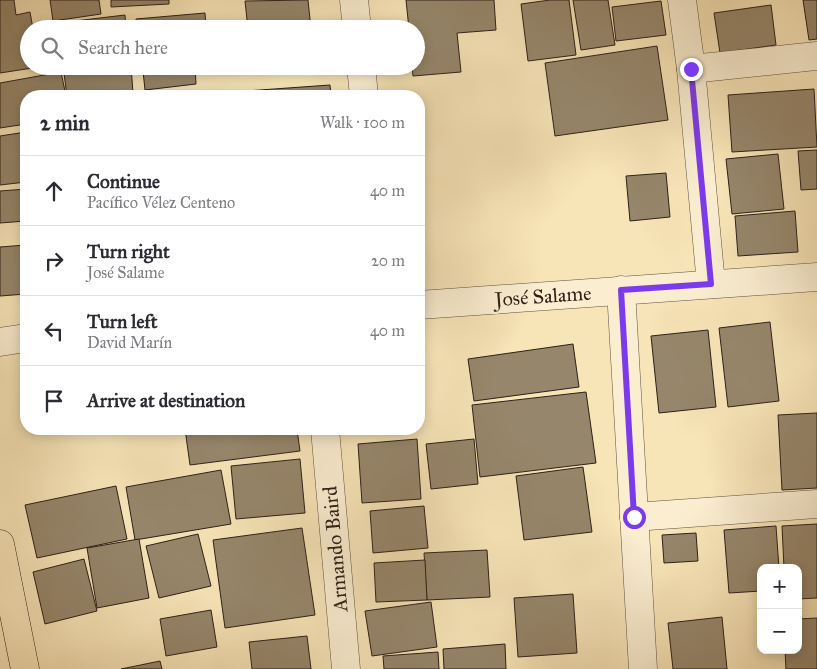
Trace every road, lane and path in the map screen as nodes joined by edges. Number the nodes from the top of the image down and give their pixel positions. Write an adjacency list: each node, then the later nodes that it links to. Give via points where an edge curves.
1 (354, 0): 3 (street)
2 (682, 0): 5 (street)
3 (356, 20)
4 (817, 56): 5 (street)
5 (691, 69): 9 (street)
6 (362, 75): 7 (street)
7 (363, 90)
8 (817, 277): 9 (street, José Salame)
9 (711, 284): 10 (street, José Salame)
10 (621, 290): 11 (street, José Salame); 16 (street)
11 (425, 305)
12 (20, 339): 13 (street)
13 (0, 342)
14 (326, 435): 19 (street, Armando Baird)
15 (817, 504): 16 (street)
16 (634, 517): 20 (street)
17 (0, 544): 18 (highway)
18 (25, 669)
19 (346, 669)
20 (643, 669)

